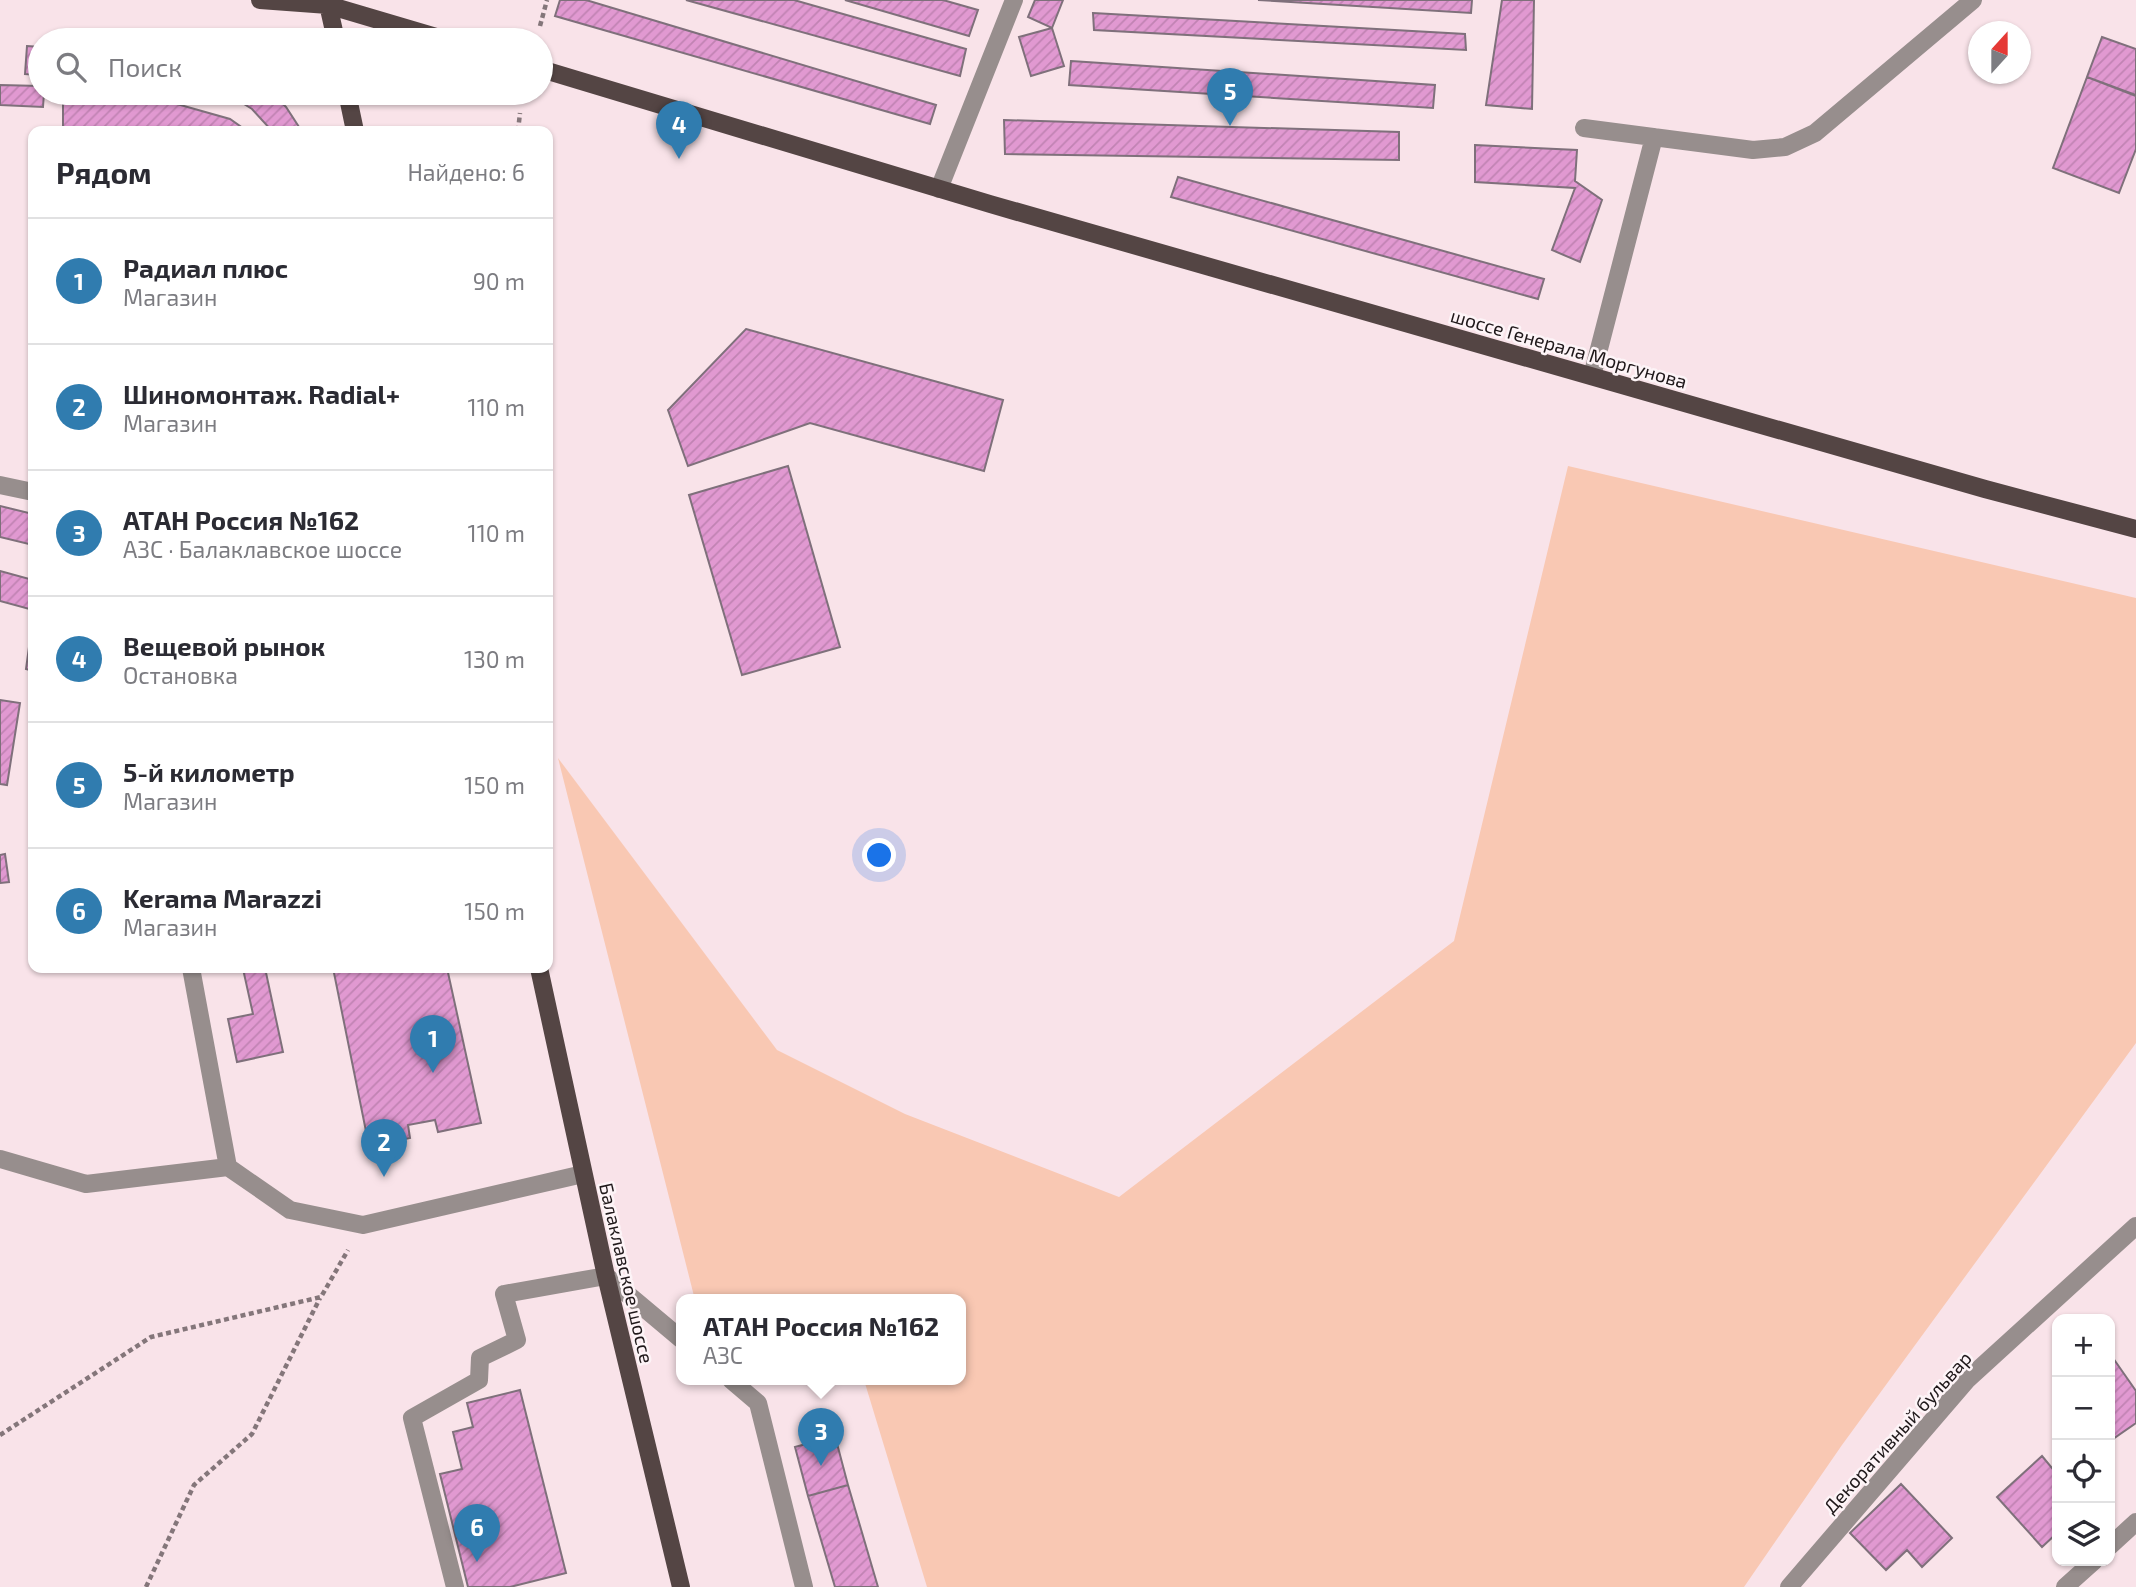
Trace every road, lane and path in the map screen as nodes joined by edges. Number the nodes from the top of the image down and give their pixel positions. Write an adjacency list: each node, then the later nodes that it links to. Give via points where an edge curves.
1 (260, 0): 5 (main road)
2 (547, 0): 6 (path)
3 (1014, 0): 16 (street)
4 (1973, 0): 15 (street, via 1815,133 1785,147 1754,150)
5 (328, 3): 7 (main road); 8 (main road)
6 (540, 26)
7 (333, 28)
8 (408, 28)
9 (553, 73): 16 (main road, шоссе Генерала Моргунова)
10 (350, 105): 12 (main road)
11 (520, 113): 13 (path)
12 (354, 126)
13 (519, 126)
14 (1584, 128): 15 (street)
15 (1654, 138): 17 (street)
16 (939, 189): 17 (main road, шоссе Генерала Моргунова)
17 (1591, 376): 20 (main road, шоссе Генерала Моргунова)
18 (0, 485): 19 (street)
19 (28, 491)
20 (2136, 529)
21 (192, 973): 24 (street)
22 (540, 973): 25 (main road, Балаклавское шоссе)
23 (0, 1159): 24 (street, via 86,1184)
24 (229, 1167): 26 (street, via 290,1210)
25 (583, 1174): 26 (street); 28 (main road, Балаклавское шоссе)
26 (363, 1225): 29 (path)
27 (2136, 1226): 40 (street, Декоративный бульвар, via 1968,1379)
28 (606, 1276): 30 (street); 37 (street, via 503,1294 517,1340 480,1358 479,1380 412,1418); 38 (main road, Балаклавское шоссе)
29 (321, 1297): 32 (path, via 151,1337); 36 (path, via 252,1434 194,1485)
30 (676, 1335)
31 (737, 1385): 39 (street, via 758,1403)
32 (0, 1436)
33 (2136, 1522): 34 (street)
34 (2115, 1541)
35 (2088, 1566): 41 (street)
36 (146, 1587)
37 (455, 1587)
38 (681, 1587)
39 (804, 1587)
40 (1789, 1587)
41 (2065, 1587)

